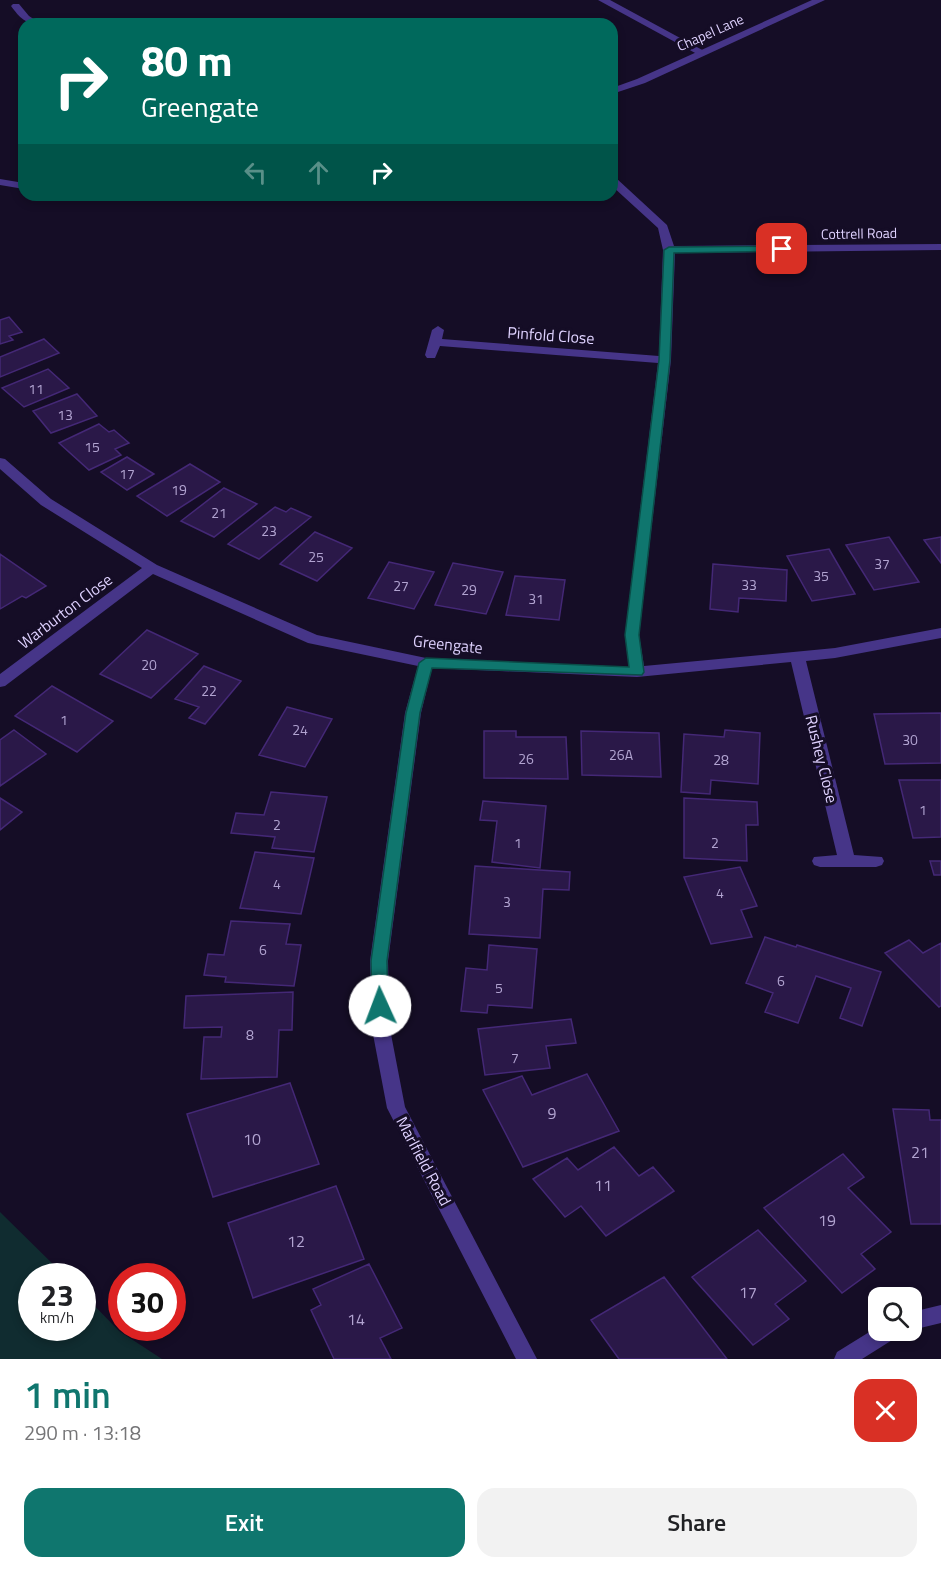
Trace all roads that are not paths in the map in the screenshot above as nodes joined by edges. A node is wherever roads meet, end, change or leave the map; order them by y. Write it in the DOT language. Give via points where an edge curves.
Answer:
graph roads {
  1 [pos="603,0"];
  2 [pos="820,0"];
  3 [pos="16,6"];
  4 [pos="26,18"];
  5 [pos="701,52"];
  6 [pos="618,89"];
  7 [pos="0,182"];
  8 [pos="18,185"];
  9 [pos="618,186"];
  10 [pos="941,247"];
  11 [pos="669,250"];
  12 [pos="434,343"];
  13 [pos="665,360"];
  14 [pos="0,462"];
  15 [pos="152,568"];
  16 [pos="941,633"];
  17 [pos="797,656"];
  18 [pos="426,663"];
  19 [pos="637,672"];
  20 [pos="0,682"];
  21 [pos="820,861"];
  22 [pos="847,861"];
  23 [pos="876,861"];
  24 [pos="941,1314"];
  25 [pos="922,1319"];
  26 [pos="873,1341"];
  27 [pos="527,1359"];
  28 [pos="844,1359"];
  1 -- 5 [label="street"];
  2 -- 5 [label="street, Chapel Lane"];
  3 -- 4 [label="street"];
  5 -- 6 [label="street, Chapel Lane"];
  7 -- 8 [label="street"];
  9 -- 11 [label="street" via="663,227"];
  10 -- 11 [label="street, Cottrell Road"];
  11 -- 13 [label="street"];
  12 -- 13 [label="street, Pinfold Close"];
  13 -- 19 [label="street" via="632,635"];
  14 -- 15 [label="street, Greengate" via="46,502"];
  15 -- 18 [label="street, Greengate" via="313,639"];
  15 -- 20 [label="street, Warburton Close"];
  16 -- 17 [label="street, Greengate" via="835,653"];
  17 -- 19 [label="street, Greengate"];
  17 -- 22 [label="street, Rushey Close"];
  18 -- 19 [label="street, Greengate"];
  18 -- 27 [label="street, Marlfield Road" via="413,713 379,961 381,1029 396,1108"];
  21 -- 22 [label="street"];
  22 -- 23 [label="street"];
  24 -- 25 [label="street"];
  26 -- 28 [label="street"];
}
